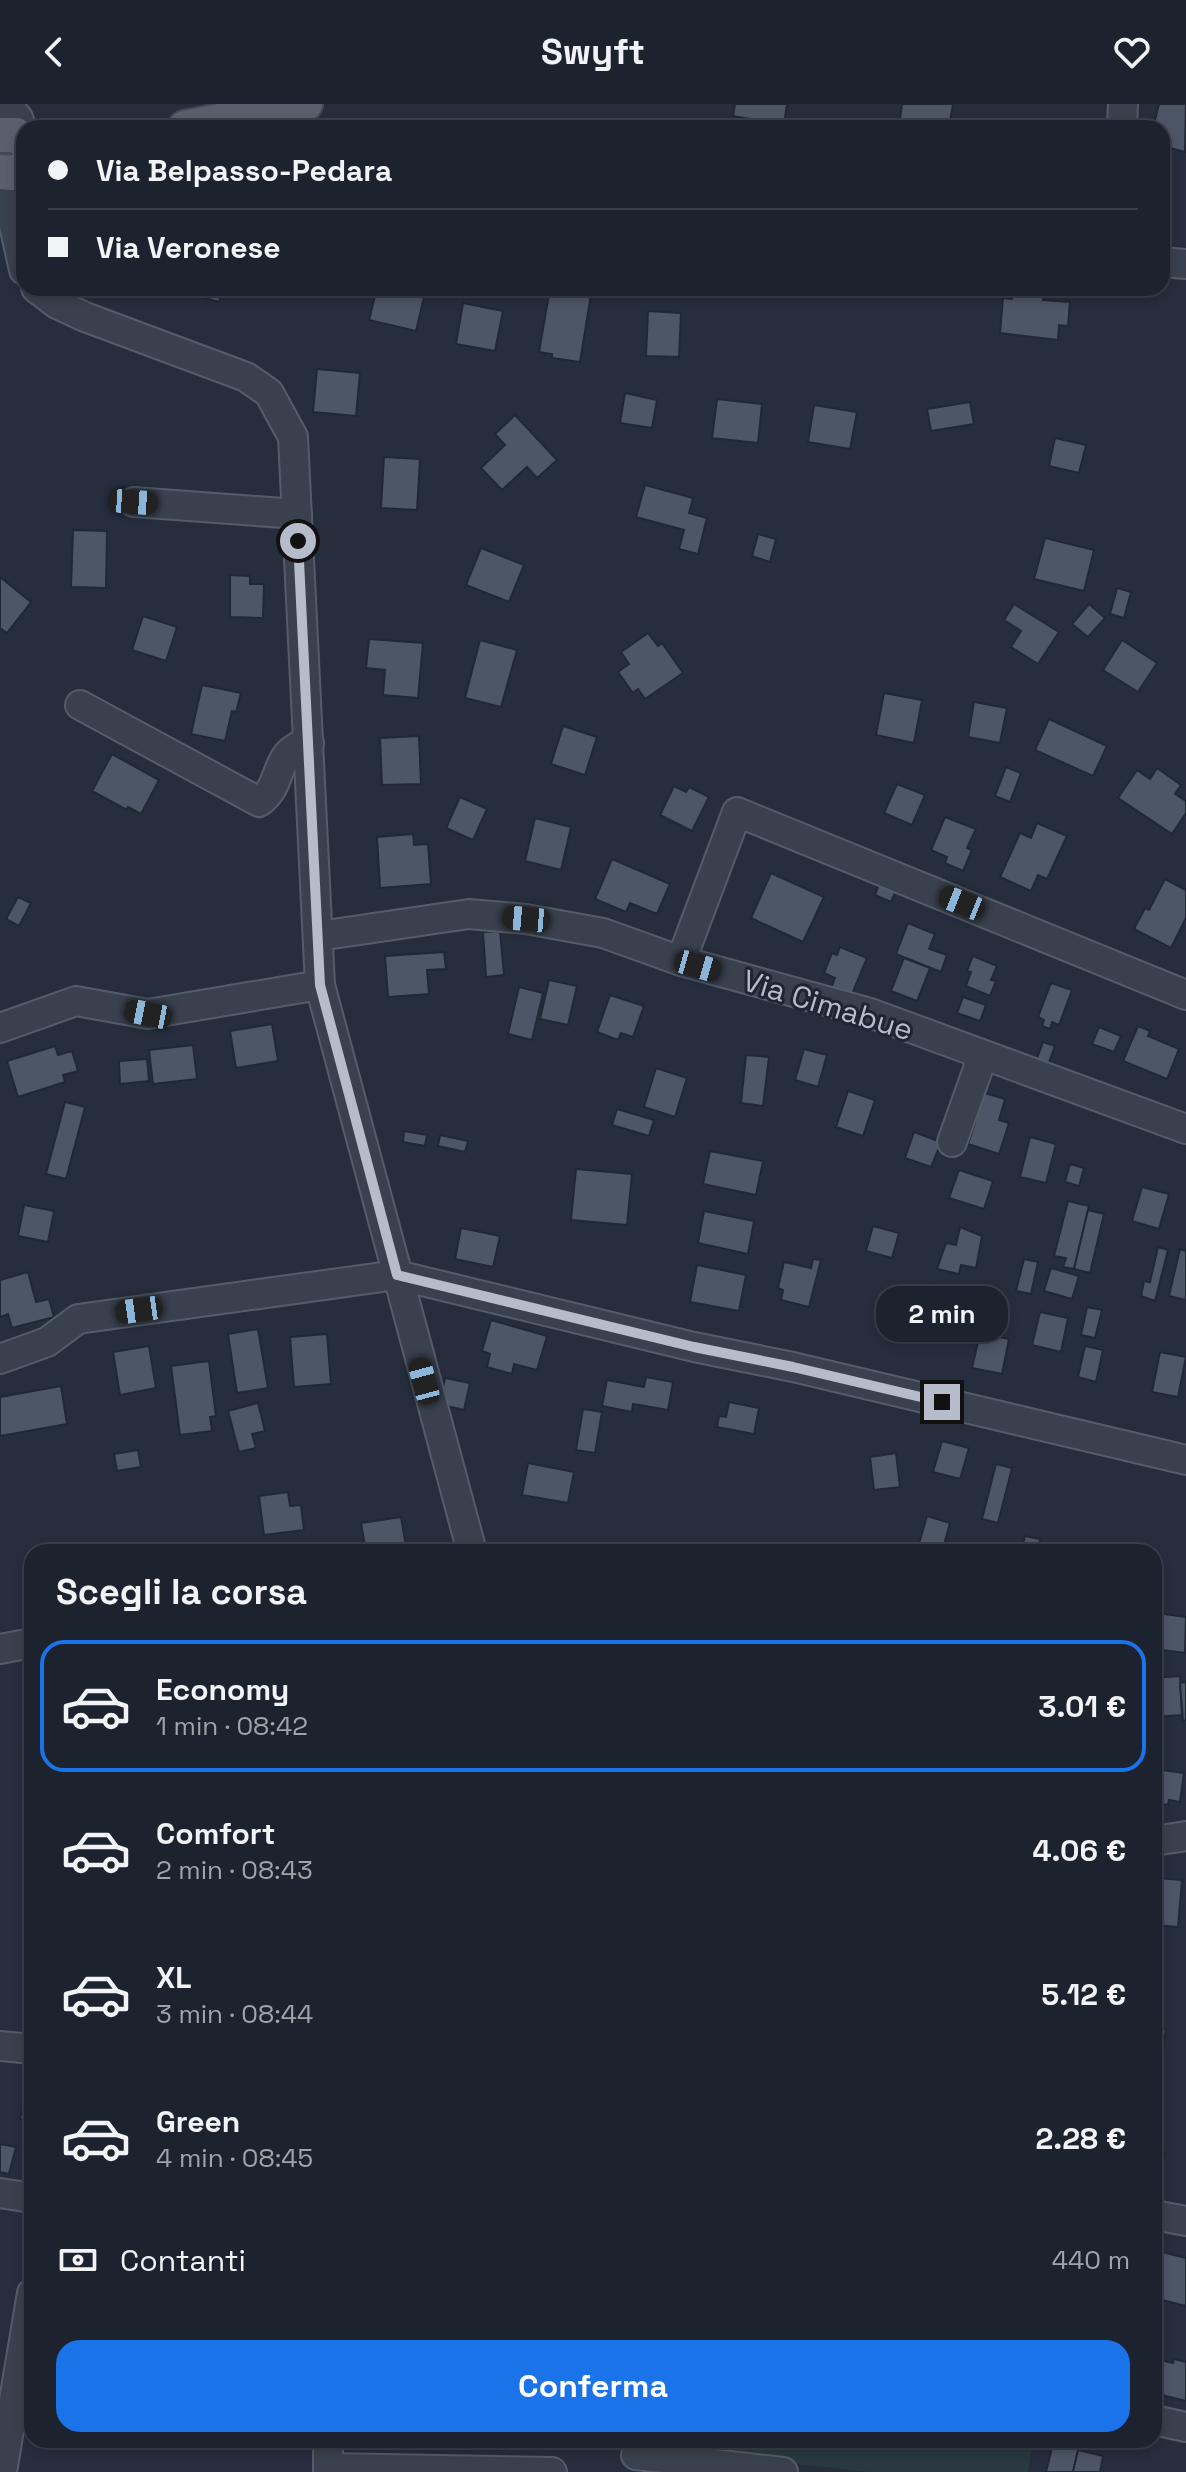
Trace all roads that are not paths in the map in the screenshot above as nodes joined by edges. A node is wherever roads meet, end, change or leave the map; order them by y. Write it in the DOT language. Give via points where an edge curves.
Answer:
graph roads {
  1 [pos="305,104"];
  2 [pos="258,120"];
  3 [pos="15,150"];
  4 [pos="16,242"];
  5 [pos="46,296"];
  6 [pos="134,502"];
  7 [pos="297,514"];
  8 [pos="80,705"];
  9 [pos="309,743"];
  10 [pos="319,936"];
  11 [pos="681,961"];
  12 [pos="320,985"];
  13 [pos="1186,995"];
  14 [pos="0,1028"];
  15 [pos="983,1055"];
  16 [pos="1186,1129"];
  17 [pos="952,1142"];
  18 [pos="397,1275"];
  19 [pos="0,1359"];
  20 [pos="1186,1460"];
  21 [pos="470,1544"];
  22 [pos="24,1644"];
  23 [pos="0,1649"];
  24 [pos="1186,1836"];
  25 [pos="1162,1840"];
  26 [pos="0,2046"];
  27 [pos="24,2048"];
  28 [pos="0,2193"];
  29 [pos="24,2197"];
  30 [pos="1162,2216"];
  31 [pos="1186,2221"];
  32 [pos="24,2341"];
  33 [pos="1162,2422"];
  34 [pos="1186,2427"];
  35 [pos="635,2456"];
  36 [pos="328,2460"];
  37 [pos="2,2472"];
  38 [pos="552,2472"];
  39 [pos="783,2472"];
  1 -- 2 [label="main road"];
  3 -- 4 [label="street" via="8,198"];
  5 -- 7 [label="street" via="85,317 246,377 269,393 293,437"];
  6 -- 7 [label="street"];
  7 -- 9 [label="street"];
  8 -- 9 [label="street" via="259,802 273,787 291,748"];
  9 -- 10 [label="street"];
  10 -- 11 [label="street, Via Cimabue" via="469,914 603,933"];
  10 -- 12 [label="street"];
  11 -- 13 [label="street" via="737,812"];
  11 -- 15 [label="street, Via Cimabue" via="870,1013"];
  12 -- 14 [label="street" via="148,1014 76,1001"];
  12 -- 18 [label="street"];
  15 -- 16 [label="street, Via Cimabue"];
  15 -- 17 [label="street"];
  18 -- 19 [label="street" via="78,1319 47,1342"];
  18 -- 20 [label="street"];
  18 -- 21 [label="street"];
  22 -- 23 [label="street"];
  24 -- 25 [label="street"];
  26 -- 27 [label="street"];
  28 -- 29 [label="street"];
  30 -- 31 [label="street"];
  32 -- 37 [label="street"];
  33 -- 34 [label="street"];
  35 -- 39 [label="street"];
  36 -- 38 [label="street"];
}
